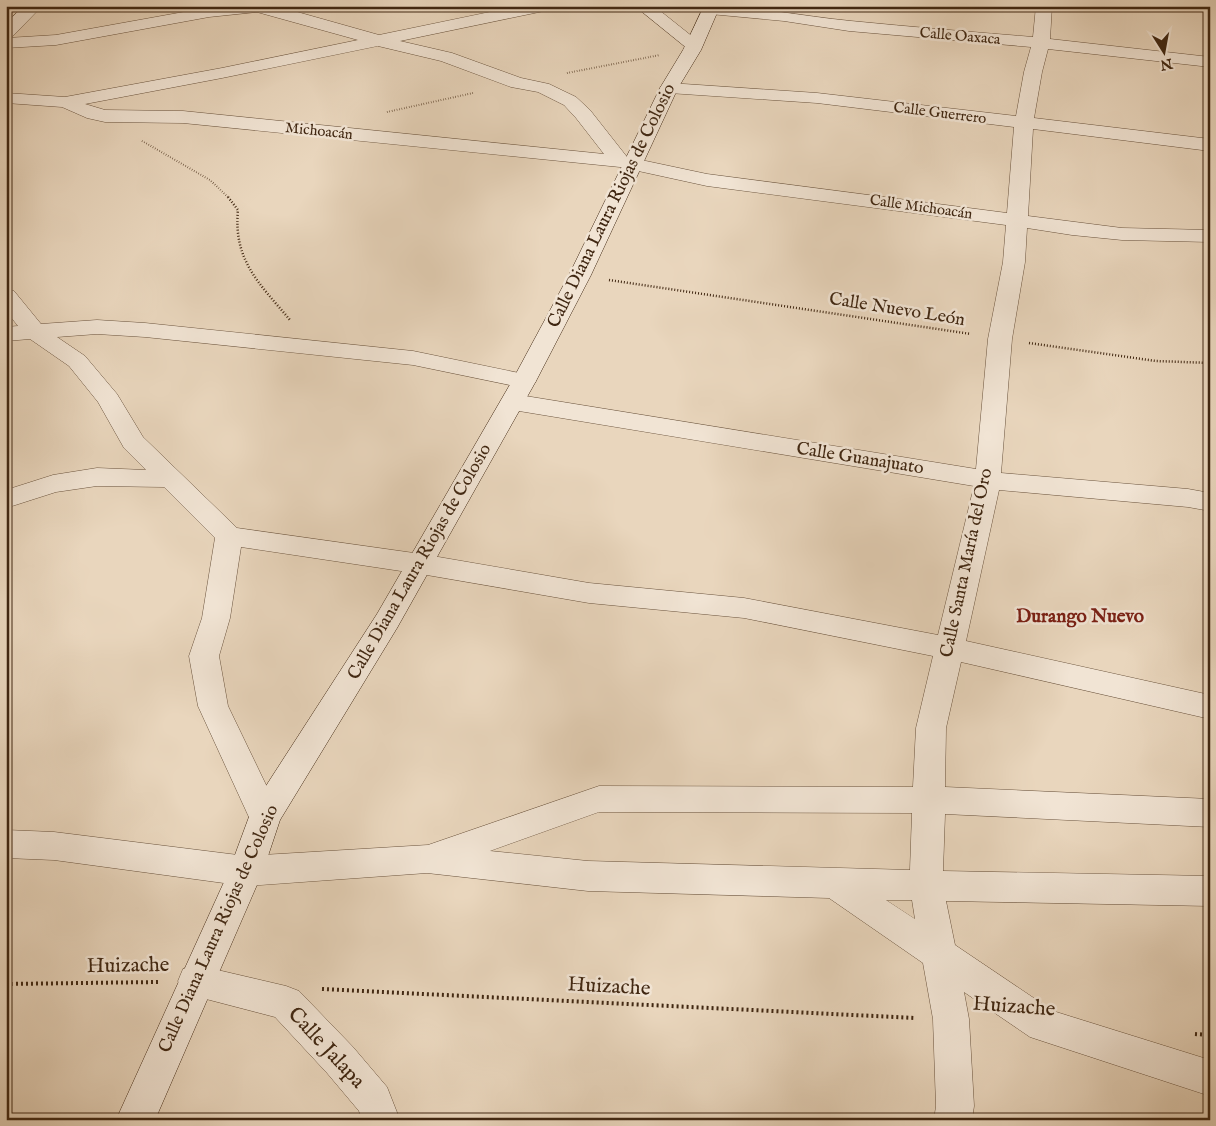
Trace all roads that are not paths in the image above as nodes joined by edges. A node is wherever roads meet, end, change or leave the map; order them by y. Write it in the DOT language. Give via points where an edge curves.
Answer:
graph roads {
  1 [pos="34,6"];
  2 [pos="544,6"];
  3 [pos="643,6"];
  4 [pos="1044,6"];
  5 [pos="260,7"];
  6 [pos="711,8"];
  7 [pos="6,33"];
  8 [pos="379,40"];
  9 [pos="6,43"];
  10 [pos="1040,43"];
  11 [pos="694,45"];
  12 [pos="1210,62"];
  13 [pos="669,88"];
  14 [pos="6,98"];
  15 [pos="65,102"];
  16 [pos="1024,124"];
  17 [pos="1210,145"];
  18 [pos="627,163"];
  19 [pos="1017,220"];
  20 [pos="1210,236"];
  21 [pos="6,296"];
  22 [pos="35,332"];
  23 [pos="6,334"];
  24 [pos="519,392"];
  25 [pos="170,479"];
  26 [pos="988,480"];
  27 [pos="6,499"];
  28 [pos="1210,502"];
  29 [pos="229,536"];
  30 [pos="421,564"];
  31 [pos="949,648"];
  32 [pos="1210,707"];
  33 [pos="929,800"];
  34 [pos="1210,813"];
  35 [pos="265,816"];
  36 [pos="6,844"];
  37 [pos="426,859"];
  38 [pos="246,871"];
  39 [pos="835,884"];
  40 [pos="926,886"];
  41 [pos="1210,891"];
  42 [pos="938,955"];
  43 [pos="196,982"];
  44 [pos="1210,1078"];
  45 [pos="135,1120"];
  46 [pos="381,1120"];
  47 [pos="953,1120"];
  1 -- 7 [label="street"];
  2 -- 8 [label="street"];
  3 -- 11 [label="street"];
  4 -- 10 [label="street, Calle Santa María del Oro"];
  5 -- 8 [label="street"];
  5 -- 9 [label="street" via="209,12 56,40"];
  6 -- 10 [label="street, Calle Oaxaca" via="849,26"];
  6 -- 11 [label="street, Calle Diana Laura Riojas de Colosio"];
  8 -- 15 [label="street"];
  8 -- 18 [label="street" via="446,57 517,83 544,88 570,102"];
  10 -- 12 [label="street, Calle Oaxaca"];
  10 -- 16 [label="street, Calle Santa María del Oro"];
  11 -- 13 [label="street, Calle Diana Laura Riojas de Colosio"];
  13 -- 16 [label="street, Calle Guerrero" via="817,98"];
  13 -- 18 [label="street, Calle Diana Laura Riojas de Colosio"];
  14 -- 15 [label="street, Michoacán"];
  15 -- 18 [label="street, Michoacán" via="105,116 183,117"];
  16 -- 17 [label="street, Calle Guerrero"];
  16 -- 19 [label="street, Calle Santa María del Oro"];
  18 -- 19 [label="street, Calle Michoacán" via="707,180"];
  18 -- 24 [label="street, Calle Diana Laura Riojas de Colosio" via="610,210 580,275"];
  19 -- 20 [label="street, Calle Michoacán" via="1122,234"];
  19 -- 26 [label="street, Calle Santa María del Oro" via="1014,262 1000,339"];
  21 -- 22 [label="street"];
  22 -- 23 [label="street, Calle Guanajuato"];
  22 -- 24 [label="street, Calle Guanajuato" via="96,327 412,358"];
  22 -- 25 [label="street" via="77,361 108,399 133,442"];
  24 -- 26 [label="street, Calle Guanajuato"];
  24 -- 30 [label="street, Calle Diana Laura Riojas de Colosio"];
  25 -- 27 [label="street" via="97,477 53,484"];
  25 -- 29 [label="street"];
  26 -- 28 [label="street, Calle Guanajuato"];
  26 -- 31 [label="street, Calle Santa María del Oro"];
  29 -- 30 [label="street"];
  29 -- 35 [label="street" via="216,618 204,656 213,706"];
  30 -- 31 [label="street" via="589,593 744,608"];
  30 -- 35 [label="street, Calle Diana Laura Riojas de Colosio"];
  31 -- 32 [label="street"];
  31 -- 33 [label="street, Calle Santa María del Oro" via="931,728"];
  33 -- 34 [label="street"];
  33 -- 37 [label="street" via="600,799"];
  33 -- 40 [label="street, Calle Santa María del Oro"];
  35 -- 38 [label="street, Calle Diana Laura Riojas de Colosio"];
  36 -- 38 [label="street" via="54,846"];
  37 -- 38 [label="street"];
  37 -- 39 [label="street" via="588,876"];
  38 -- 43 [label="street, Calle Diana Laura Riojas de Colosio"];
  39 -- 40 [label="street"];
  39 -- 42 [label="street"];
  40 -- 41 [label="street"];
  40 -- 42 [label="street, Calle Santa María del Oro"];
  42 -- 44 [label="street" via="1043,1025"];
  42 -- 47 [label="street, Calle Santa María del Oro" via="951,1019"];
  43 -- 45 [label="street, Calle Diana Laura Riojas de Colosio"];
  43 -- 46 [label="street, Calle Jalapa" via="286,1003 374,1100"];
}
